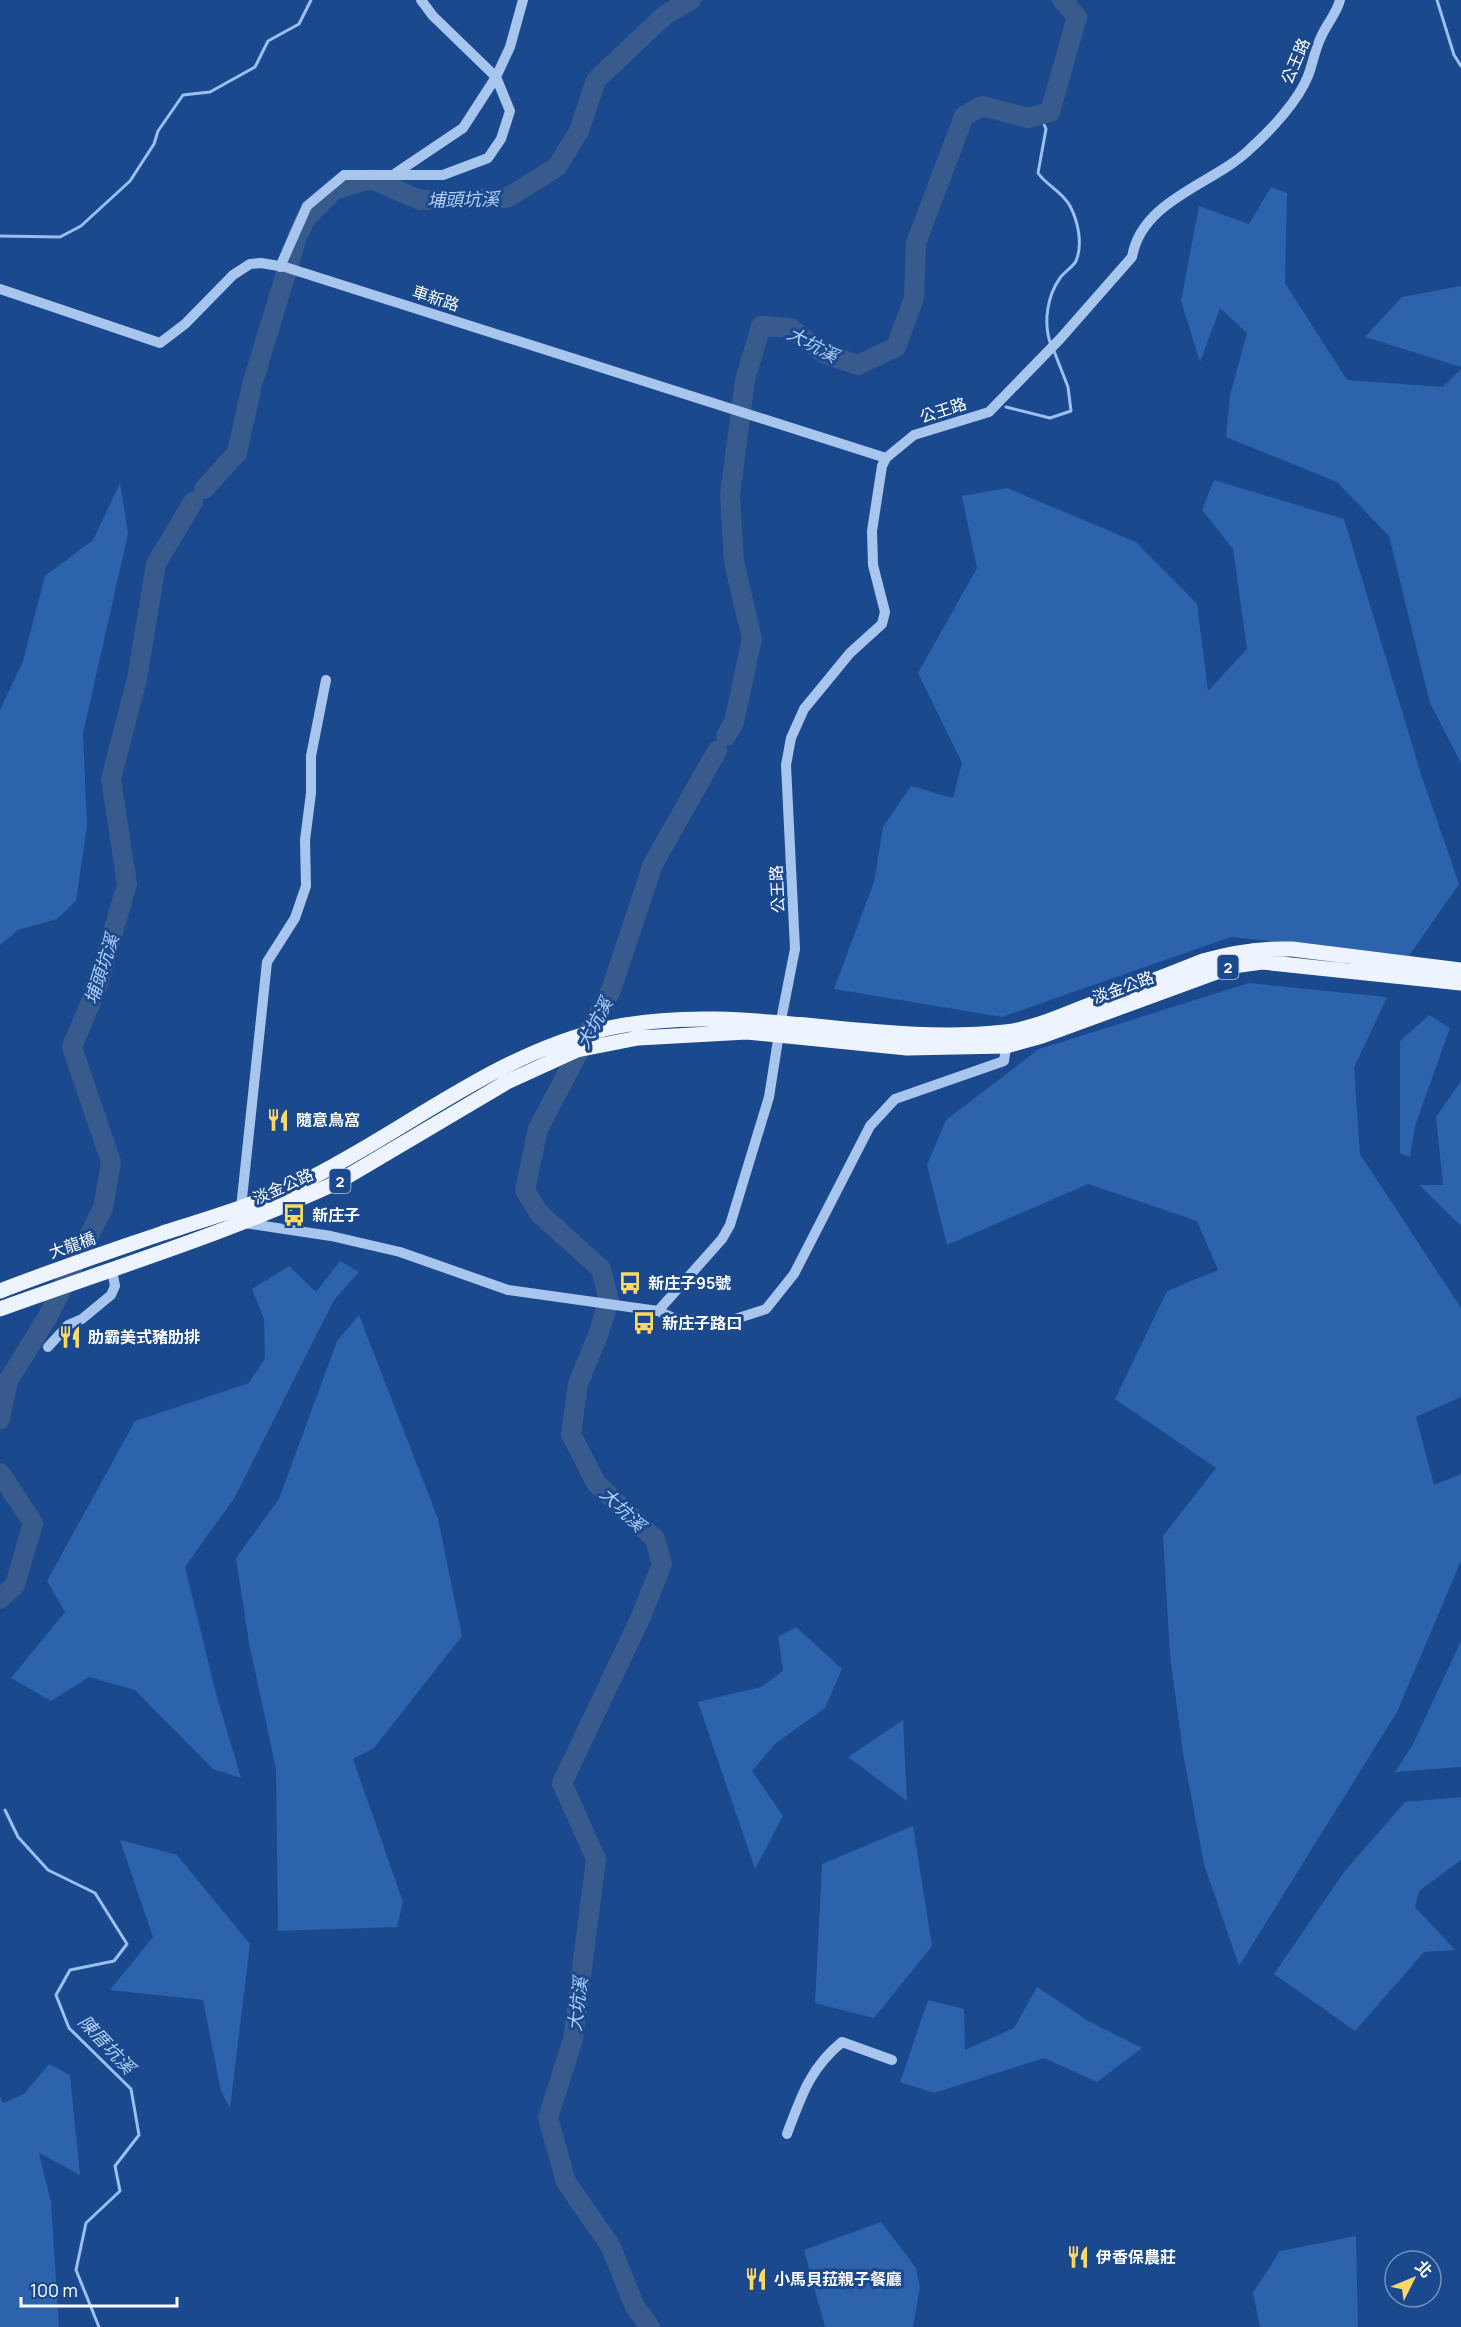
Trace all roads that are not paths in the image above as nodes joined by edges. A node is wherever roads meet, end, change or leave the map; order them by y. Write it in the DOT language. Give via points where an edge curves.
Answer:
graph roads {
  1 [pos="421,0"];
  2 [pos="523,0"];
  3 [pos="1340,0"];
  4 [pos="496,77"];
  5 [pos="396,173"];
  6 [pos="282,267"];
  7 [pos="0,289"];
  8 [pos="886,458"];
  9 [pos="326,680"];
  10 [pos="1461,970"];
  11 [pos="1461,984"];
  12 [pos="782,1015"];
  13 [pos="609,1035"];
  14 [pos="1007,1039"];
  15 [pos="778,1040"];
  16 [pos="243,1215"];
  17 [pos="117,1249"];
  18 [pos="106,1272"];
  19 [pos="0,1291"];
  20 [pos="0,1309"];
  21 [pos="658,1311"];
  22 [pos="48,1347"];
  23 [pos="892,2060"];
  24 [pos="787,2134"];
  1 -- 4 [label="street"];
  2 -- 4 [label="street" via="510,47"];
  3 -- 8 [label="street, 公王路" via="1292,104 1253,147 1229,167 1182,192 1164,208 1144,229 1132,257 989,412 914,435"];
  4 -- 5 [label="street" via="463,128"];
  4 -- 5 [label="street" via="510,111 501,139 488,158 443,175"];
  5 -- 6 [label="street" via="344,175 307,206"];
  6 -- 7 [label="street, 車新路" via="250,264 160,343"];
  6 -- 8 [label="street, 車新路"];
  8 -- 12 [label="street, 公王路" via="872,531 873,565 885,612 882,624 849,653 804,709 791,738 786,765 795,950"];
  9 -- 16 [label="street" via="311,756 306,886 295,918 267,962"];
  10 -- 14 [label="main road, 淡金公路 / 2" via="1292,949 1249,950 1203,961"];
  11 -- 14 [label="main road, 淡金公路 / 2" via="1290,964 1242,964"];
  13 -- 14 [label="main road, 淡金公路 / 2" via="683,1019 797,1030"];
  13 -- 16 [label="main road, 淡金公路 / 2" via="524,1072 338,1182"];
  13 -- 16 [label="main road, 淡金公路 / 2" via="569,1039 495,1071"];
  14 -- 21 [label="street" via="1004,1061 895,1099 870,1126 794,1274 766,1309 732,1320 676,1319"];
  15 -- 21 [label="street" via="769,1097 730,1225"];
  16 -- 17 [label="main road, 淡金公路 / 2"];
  16 -- 18 [label="main road, 淡金公路 / 2"];
  16 -- 21 [label="street" via="400,1252 508,1290"];
  17 -- 19 [label="main road, 大龍橋 / 2"];
  18 -- 20 [label="main road, 2"];
  18 -- 22 [label="street" via="115,1286 111,1295 82,1319 68,1324"];
  23 -- 24 [label="street" via="842,2042 824,2056 805,2086"];
}
